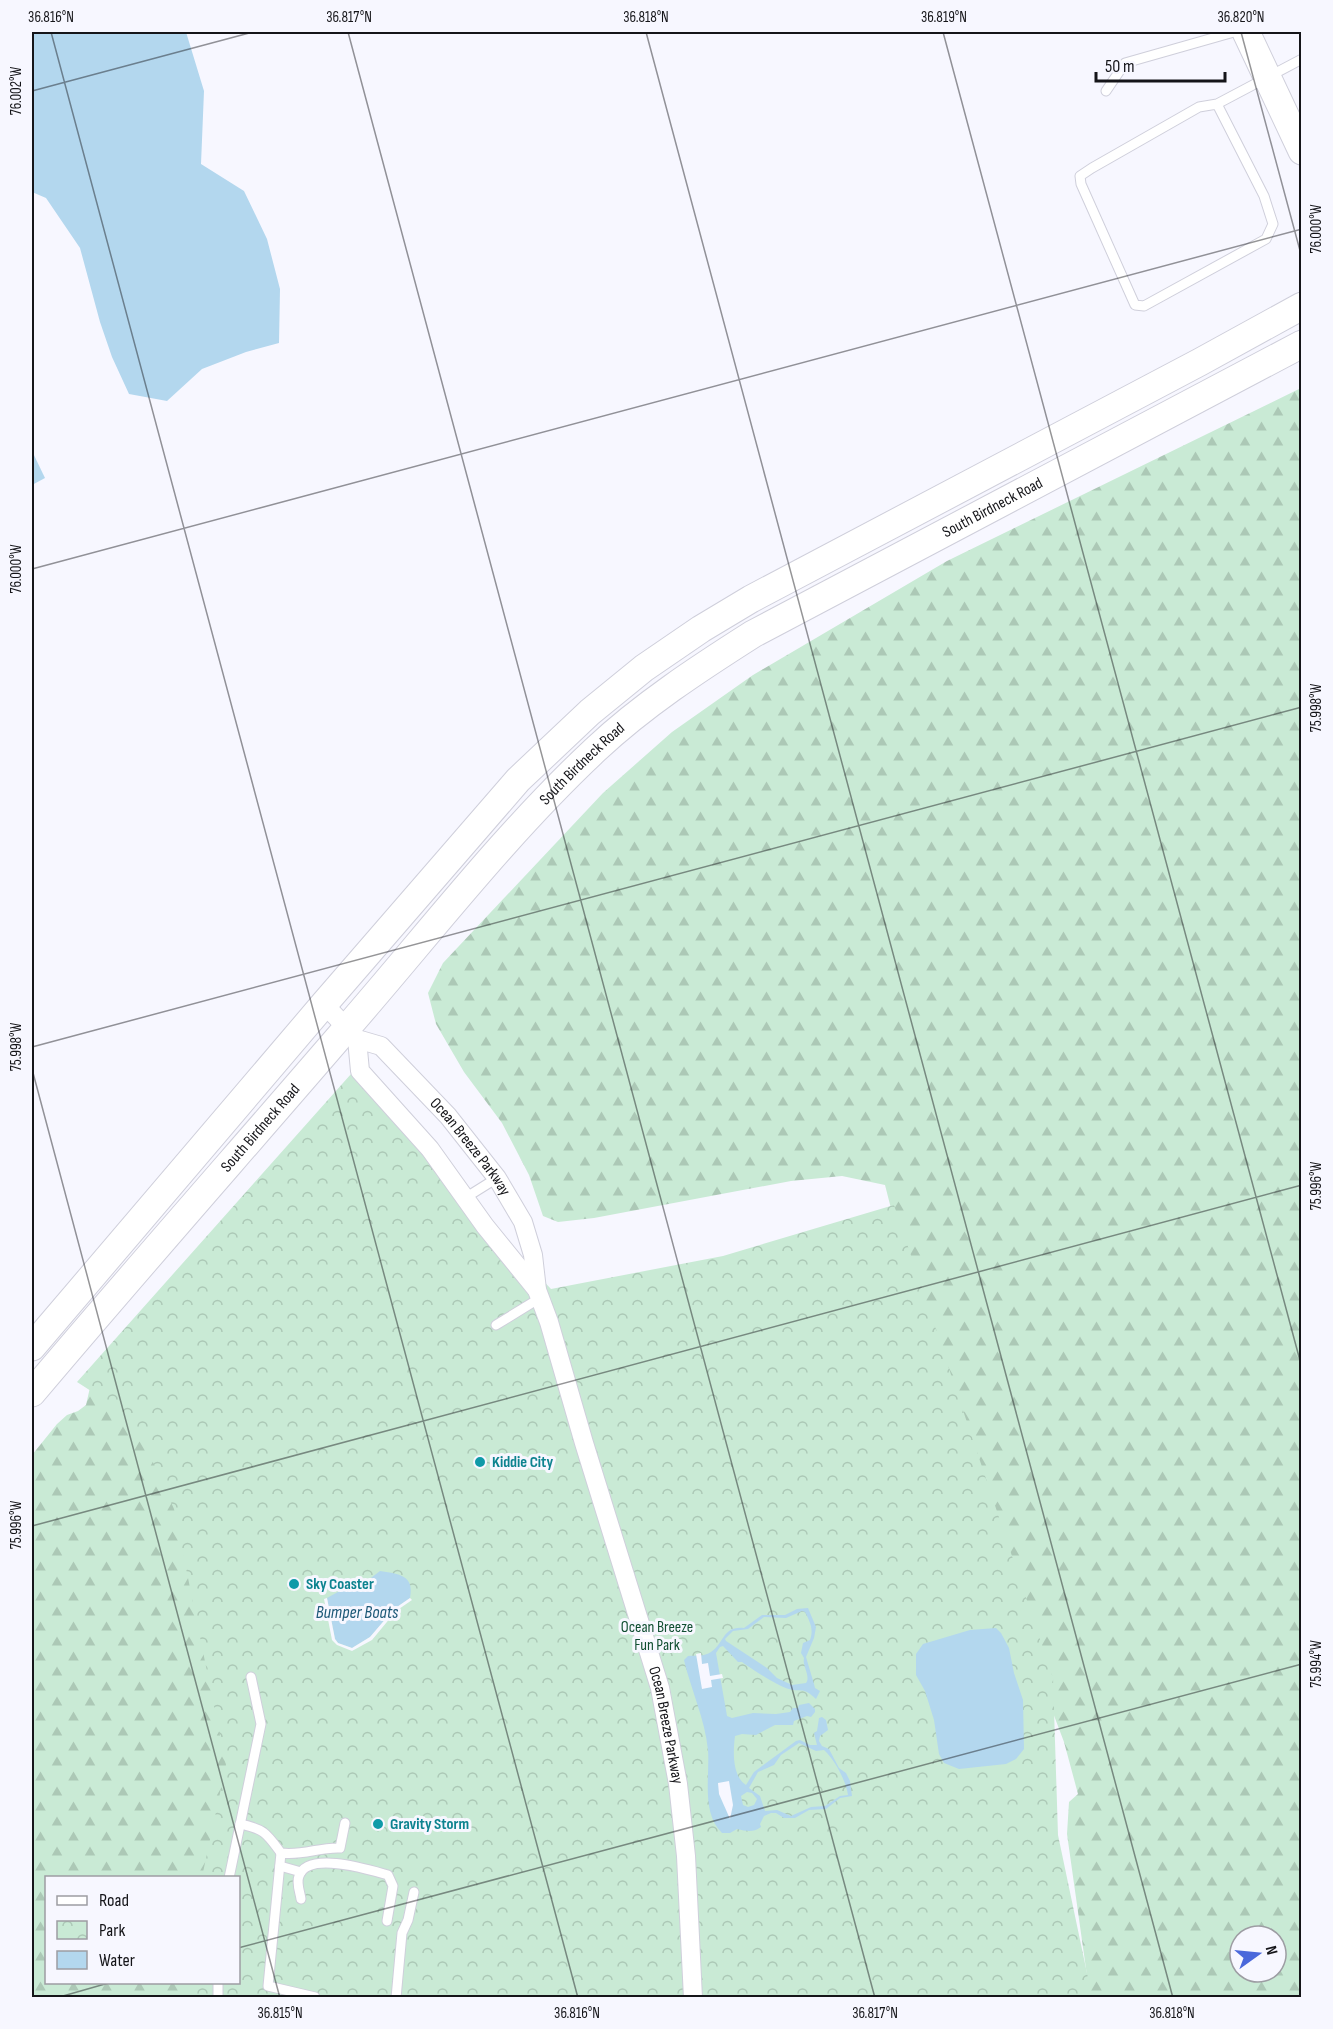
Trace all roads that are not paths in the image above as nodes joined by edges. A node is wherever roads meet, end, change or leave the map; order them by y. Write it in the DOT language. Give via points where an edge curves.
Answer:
graph roads {
  1 [pos="1234,32"];
  2 [pos="1246,32"];
  3 [pos="1302,59"];
  4 [pos="1267,78"];
  5 [pos="1106,90"];
  6 [pos="1217,104"];
  7 [pos="1302,151"];
  8 [pos="1302,306"];
  9 [pos="1302,344"];
  10 [pos="324,1004"];
  11 [pos="352,1033"];
  12 [pos="497,1178"];
  13 [pos="465,1198"];
  14 [pos="538,1294"];
  15 [pos="496,1325"];
  16 [pos="32,1347"];
  17 [pos="32,1393"];
  18 [pos="251,1677"];
  19 [pos="345,1823"];
  20 [pos="240,1824"];
  21 [pos="281,1853"];
  22 [pos="280,1866"];
  23 [pos="301,1872"];
  24 [pos="229,1876"];
  25 [pos="414,1892"];
  26 [pos="301,1899"];
  27 [pos="387,1921"];
  28 [pos="315,1997"];
  29 [pos="396,1998"];
  30 [pos="693,1998"];
  1 -- 5 [label="lane" via="1125,63"];
  2 -- 4 [label="main road"];
  3 -- 4 [label="lane"];
  4 -- 6 [label="lane"];
  4 -- 7 [label="main road"];
  6 -- 6 [label="lane" via="1199,107 1080,176 1135,305 1144,306 1266,239 1271,230 1273,224 1264,196"];
  8 -- 10 [label="main road, South Birdneck Road" via="751,599 644,668 518,780"];
  9 -- 11 [label="main road, South Birdneck Road" via="805,606 698,669 597,748 553,791 504,843"];
  10 -- 11 [label="street, Ocean Breeze Parkway"];
  10 -- 16 [label="main road, South Birdneck Road"];
  11 -- 12 [label="street, Ocean Breeze Parkway" via="381,1046 448,1116"];
  11 -- 13 [label="street, Ocean Breeze Parkway" via="360,1071 430,1149"];
  11 -- 17 [label="main road, South Birdneck Road"];
  12 -- 13 [label="lane"];
  12 -- 14 [label="street, Ocean Breeze Parkway" via="522,1222 533,1255"];
  13 -- 14 [label="street, Ocean Breeze Parkway"];
  14 -- 15 [label="lane"];
  14 -- 30 [label="street, Ocean Breeze Parkway" via="660,1688 678,1784 686,1856"];
  18 -- 20 [label="lane" via="261,1724"];
  19 -- 21 [label="lane" via="340,1848 297,1855"];
  20 -- 21 [label="lane" via="267,1833"];
  20 -- 24 [label="lane"];
  21 -- 22 [label="lane"];
  22 -- 23 [label="lane"];
  22 -- 28 [label="lane" via="268,1986"];
  23 -- 26 [label="lane"];
  23 -- 27 [label="lane" via="311,1865 331,1862 388,1875 393,1886"];
  25 -- 29 [label="lane" via="402,1934"];
}
